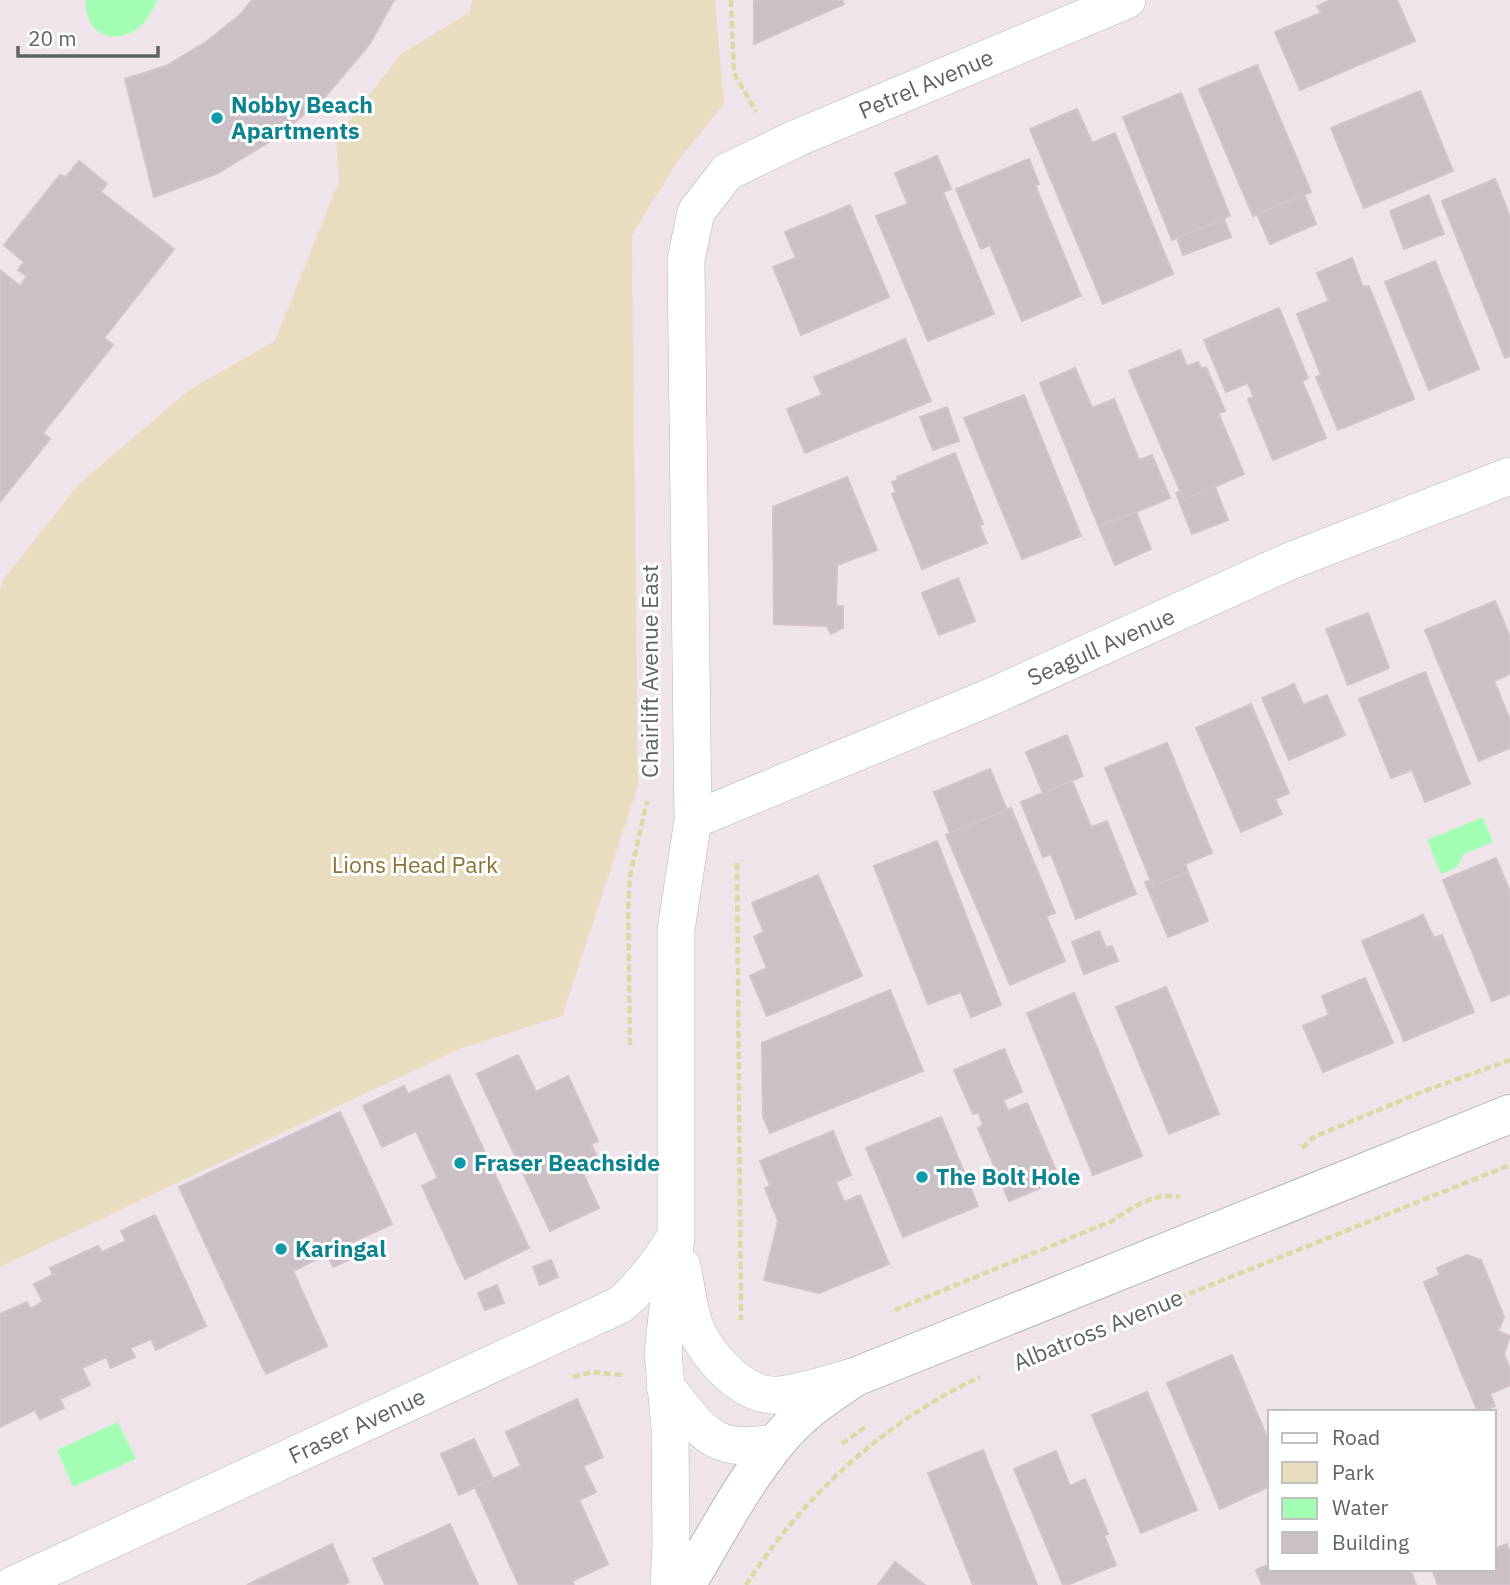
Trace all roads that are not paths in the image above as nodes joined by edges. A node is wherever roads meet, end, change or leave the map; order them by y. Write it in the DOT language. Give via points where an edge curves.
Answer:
graph roads {
  1 [pos="1127,0"];
  2 [pos="727,172"];
  3 [pos="1510,476"];
  4 [pos="693,820"];
  5 [pos="1510,1114"];
  6 [pos="676,1237"];
  7 [pos="855,1377"];
  8 [pos="742,1384"];
  9 [pos="664,1386"];
  10 [pos="765,1452"];
  11 [pos="13,1585"];
  12 [pos="669,1585"];
  13 [pos="686,1585"];
  1 -- 2 [label="street, Petrel Avenue"];
  2 -- 4 [label="street, Chairlift Avenue East" via="696,212 686,260"];
  3 -- 4 [label="street, Seagull Avenue" via="1290,561 993,696"];
  4 -- 6 [label="street, Chairlift Avenue East" via="676,930"];
  5 -- 7 [label="street, Albatross Avenue"];
  6 -- 8 [label="street, Chairlift Avenue East" via="695,1325 708,1350"];
  6 -- 9 [label="street, Chairlift Avenue East" via="663,1352"];
  6 -- 11 [label="street, Fraser Avenue" via="638,1290 620,1305"];
  7 -- 8 [label="street, Chairlift Avenue East" via="778,1396"];
  7 -- 10 [label="street, Albatross Avenue" via="819,1401"];
  8 -- 10 [label="street" via="757,1411"];
  9 -- 10 [label="street" via="718,1442"];
  9 -- 12 [label="street, Chairlift Avenue East" via="670,1429"];
  10 -- 13 [label="street, Albatross Avenue"];
}
